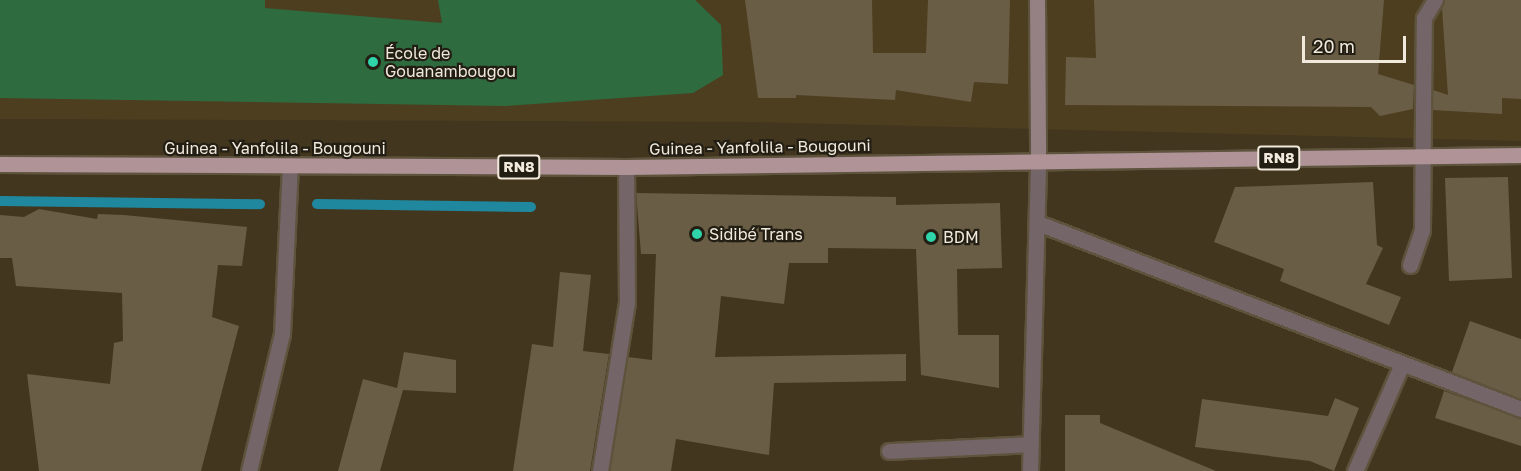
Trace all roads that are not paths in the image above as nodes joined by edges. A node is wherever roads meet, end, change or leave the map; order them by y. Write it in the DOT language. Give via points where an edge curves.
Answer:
graph roads {
  1 [pos="1037,0"];
  2 [pos="1435,0"];
  3 [pos="1521,155"];
  4 [pos="1421,156"];
  5 [pos="1038,161"];
  6 [pos="0,164"];
  7 [pos="290,167"];
  8 [pos="626,167"];
  9 [pos="1038,223"];
  10 [pos="1410,265"];
  11 [pos="1401,366"];
  12 [pos="1521,409"];
  13 [pos="1031,444"];
  14 [pos="888,451"];
  15 [pos="249,471"];
  16 [pos="600,471"];
  17 [pos="1030,471"];
  18 [pos="1354,471"];
  1 -- 5 [label="main road"];
  2 -- 4 [label="street" via="1424,18"];
  3 -- 4 [label="main road, Guinea - Yanfolila - Bougouni / RN8"];
  4 -- 5 [label="main road, Guinea - Yanfolila - Bougouni / RN8"];
  4 -- 10 [label="street" via="1422,230"];
  5 -- 8 [label="main road, Guinea - Yanfolila - Bougouni / RN8"];
  5 -- 9 [label="street"];
  6 -- 7 [label="main road, Guinea - Yanfolila - Bougouni / RN8"];
  7 -- 8 [label="main road, Guinea - Yanfolila - Bougouni / RN8"];
  7 -- 15 [label="street" via="282,334"];
  8 -- 16 [label="street" via="627,303"];
  9 -- 11 [label="street"];
  9 -- 13 [label="street"];
  11 -- 12 [label="street"];
  11 -- 18 [label="street"];
  13 -- 14 [label="street"];
  13 -- 17 [label="street"];
}
